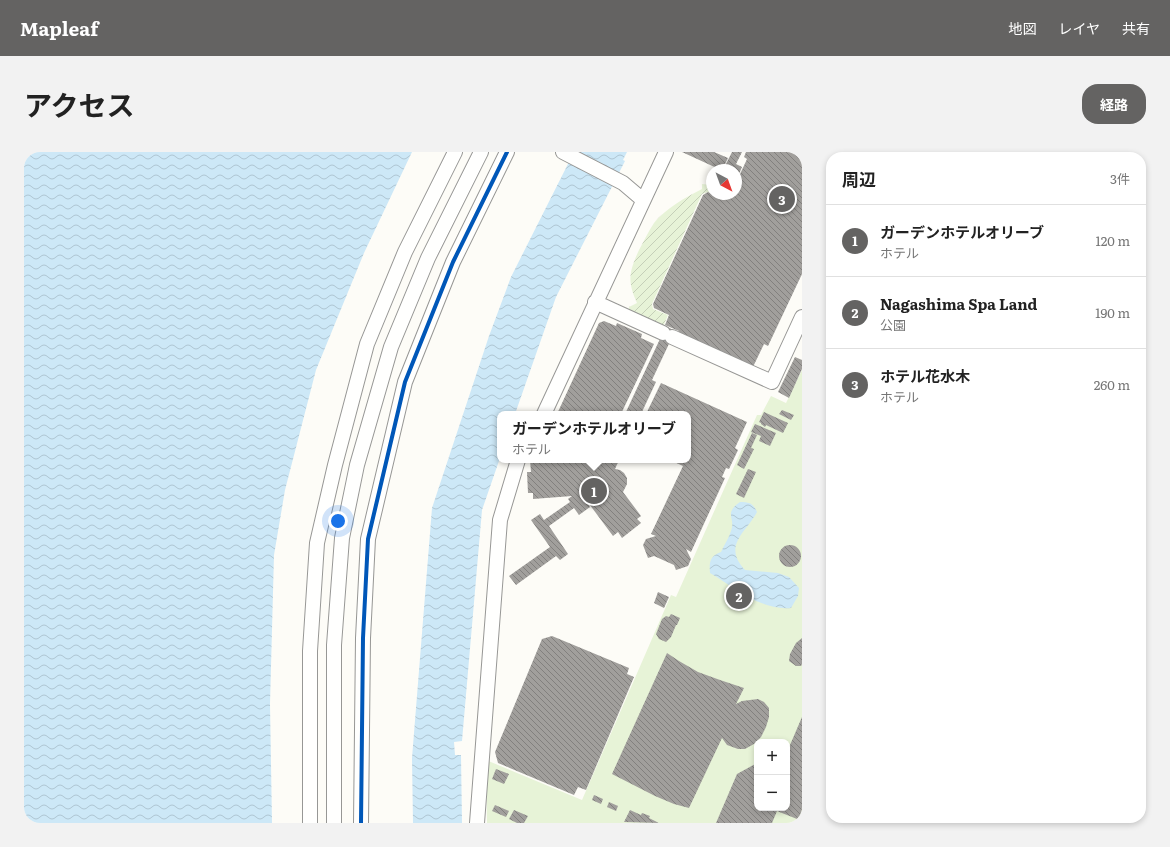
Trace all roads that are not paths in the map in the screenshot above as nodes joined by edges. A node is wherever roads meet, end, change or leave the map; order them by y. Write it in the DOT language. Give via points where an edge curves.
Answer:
graph roads {
  1 [pos="455,152"];
  2 [pos="481,152"];
  3 [pos="507,152"];
  4 [pos="666,152"];
  5 [pos="567,154"];
  6 [pos="643,200"];
  7 [pos="596,302"];
  8 [pos="802,317"];
  9 [pos="545,411"];
  10 [pos="517,463"];
  11 [pos="310,823"];
  12 [pos="334,823"];
  13 [pos="361,823"];
  14 [pos="477,823"];
  1 -- 11 [label="street" via="405,252 367,344 317,543 310,651"];
  2 -- 12 [label="street" via="428,258 391,347 357,465 342,538 334,646"];
  3 -- 13 [label="street" via="453,262 405,382 368,539 363,638"];
  4 -- 6 [label="street"];
  5 -- 6 [label="street" via="622,183"];
  6 -- 7 [label="street"];
  7 -- 8 [label="street" via="772,382"];
  7 -- 9 [label="street"];
  10 -- 14 [label="street" via="500,520"];
}
